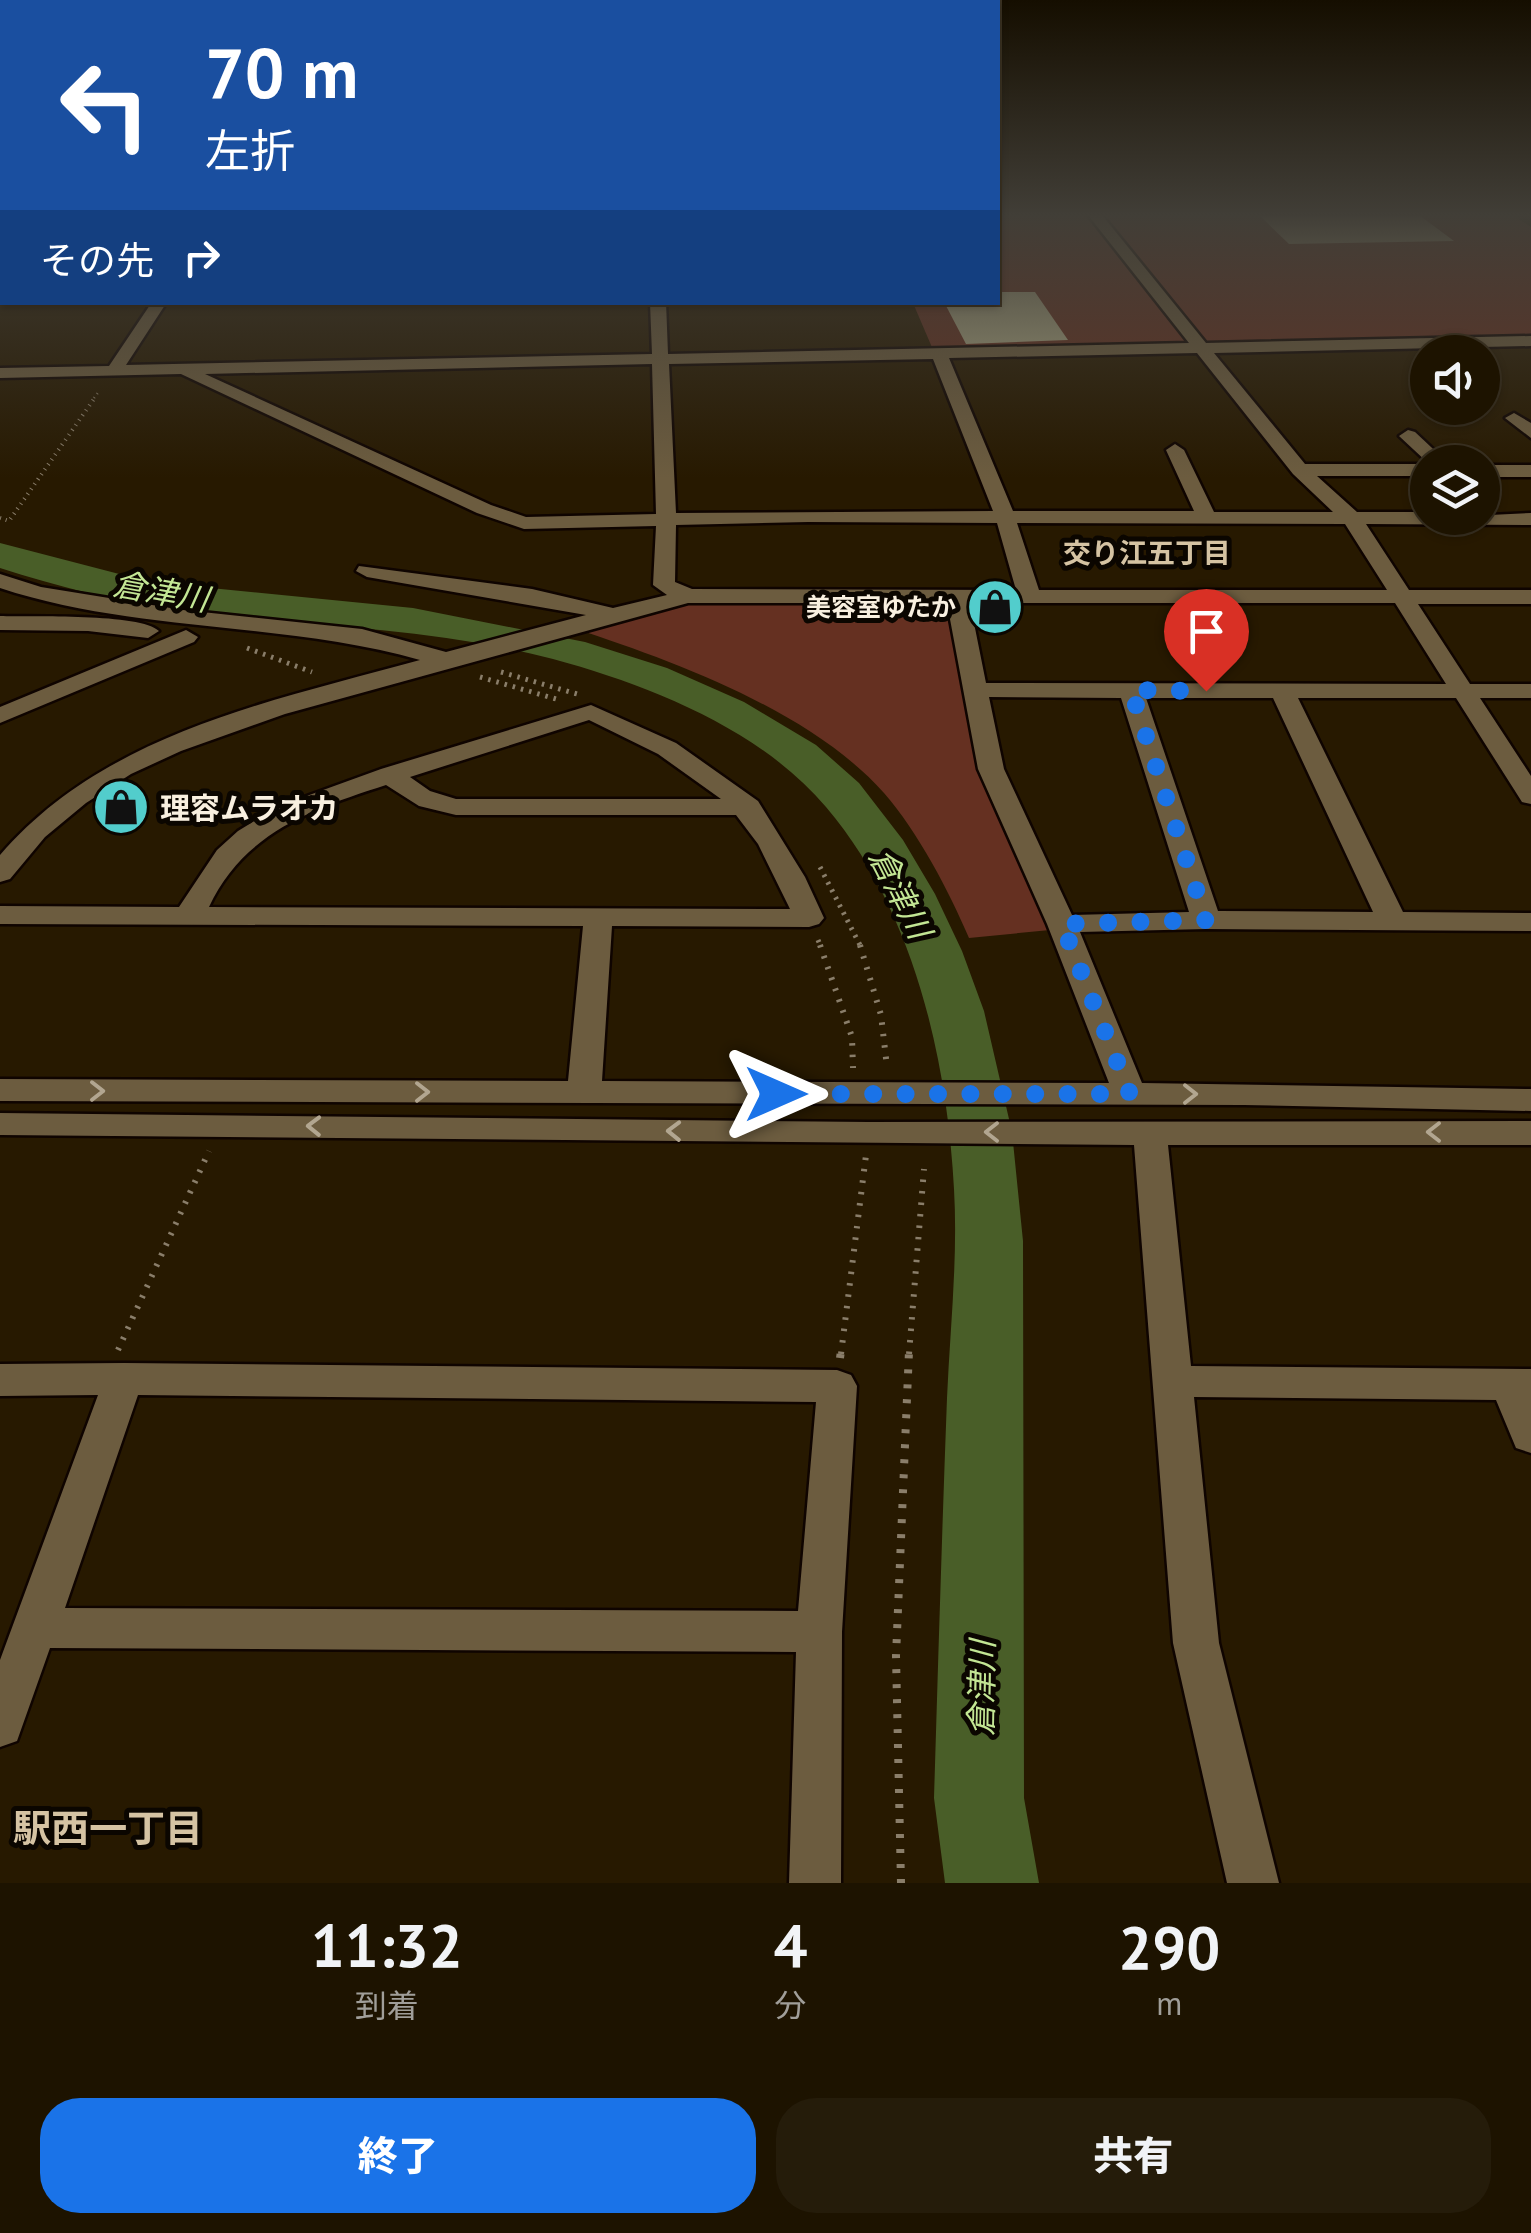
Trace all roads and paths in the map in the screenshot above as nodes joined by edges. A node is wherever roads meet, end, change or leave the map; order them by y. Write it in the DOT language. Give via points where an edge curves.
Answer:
graph roads {
  1 [pos="1165,303"];
  2 [pos="158,305"];
  3 [pos="658,305"];
  4 [pos="1531,342"];
  5 [pos="1201,348"];
  6 [pos="939,354"];
  7 [pos="662,360"];
  8 [pos="182,370"];
  9 [pos="114,371"];
  10 [pos="0,373"];
  11 [pos="1514,418"];
  12 [pos="1531,432"];
  13 [pos="1408,436"];
  14 [pos="1418,445"];
  15 [pos="1175,450"];
  16 [pos="1300,470"];
  17 [pos="1410,470"];
  18 [pos="1500,471"];
  19 [pos="1531,471"];
  20 [pos="1008,517"];
  21 [pos="0,518"];
  22 [pos="1207,518"];
  23 [pos="666,519"];
  24 [pos="1352,519"];
  25 [pos="1531,520"];
  26 [pos="367,572"];
  27 [pos="0,581"];
  28 [pos="1029,594"];
  29 [pos="688,596"];
  30 [pos="957,596"];
  31 [pos="1402,596"];
  32 [pos="1531,596"];
  33 [pos="613,614"];
  34 [pos="0,623"];
  35 [pos="186,637"];
  36 [pos="445,659"];
  37 [pos="344,689"];
  38 [pos="974,690"];
  39 [pos="1131,690"];
  40 [pos="1282,691"];
  41 [pos="1462,691"];
  42 [pos="1531,691"];
  43 [pos="591,712"];
  44 [pos="0,716"];
  45 [pos="390,775"];
  46 [pos="1531,796"];
  47 [pos="748,807"];
  48 [pos="0,828"];
  49 [pos="33,832"];
  50 [pos="0,872"];
  51 [pos="0,916"];
  52 [pos="190,916"];
  53 [pos="598,918"];
  54 [pos="809,918"];
  55 [pos="1206,920"];
  56 [pos="1531,922"];
  57 [pos="1393,923"];
  58 [pos="1062,924"];
  59 [pos="0,1090"];
  60 [pos="584,1093"];
  61 [pos="853,1094"];
  62 [pos="1130,1094"];
  63 [pos="1531,1100"];
  64 [pos="0,1124"];
  65 [pos="220,1125"];
  66 [pos="1150,1132"];
  67 [pos="1531,1132"];
  68 [pos="868,1134"];
  69 [pos="924,1169"];
  70 [pos="114,1379"];
  71 [pos="0,1380"];
  72 [pos="1175,1381"];
  73 [pos="1520,1385"];
  74 [pos="837,1386"];
  75 [pos="1531,1436"];
  76 [pos="35,1628"];
  77 [pos="819,1632"];
  78 [pos="0,1725"];
  79 [pos="815,1883"];
  80 [pos="901,1883"];
  81 [pos="1253,1883"];
  1 -- 5 [label="street"];
  2 -- 9 [label="street"];
  3 -- 7 [label="street"];
  4 -- 5 [label="street"];
  5 -- 6 [label="street"];
  5 -- 16 [label="street"];
  6 -- 7 [label="street"];
  6 -- 20 [label="street"];
  7 -- 8 [label="street"];
  7 -- 23 [label="street"];
  8 -- 9 [label="street"];
  8 -- 23 [label="street" via="524,523"];
  9 -- 10 [label="street"];
  9 -- 21 [label="path" via="9,521"];
  11 -- 12 [label="street"];
  13 -- 14 [label="street"];
  15 -- 22 [label="street"];
  16 -- 17 [label="street"];
  16 -- 24 [label="street"];
  18 -- 19 [label="street"];
  20 -- 22 [label="street"];
  20 -- 23 [label="street"];
  20 -- 28 [label="street"];
  22 -- 24 [label="street"];
  23 -- 29 [label="street" via="664,585"];
  24 -- 25 [label="street"];
  24 -- 31 [label="street"];
  26 -- 33 [label="street"];
  27 -- 36 [label="street" via="182,617 362,636"];
  28 -- 30 [label="street"];
  28 -- 31 [label="street"];
  29 -- 30 [label="street"];
  29 -- 33 [label="street"];
  30 -- 38 [label="street"];
  31 -- 32 [label="street"];
  31 -- 41 [label="street"];
  33 -- 36 [label="street"];
  34 -- 35 [label="street" via="88,624"];
  35 -- 37 [label="path" via="266,652"];
  35 -- 44 [label="street"];
  36 -- 37 [label="street"];
  36 -- 43 [label="path"];
  37 -- 49 [label="street" via="155,754 108,778"];
  38 -- 39 [label="street"];
  38 -- 58 [label="street" via="992,769"];
  39 -- 40 [label="street"];
  39 -- 55 [label="street"];
  40 -- 41 [label="street"];
  40 -- 57 [label="street"];
  41 -- 42 [label="street"];
  41 -- 46 [label="street"];
  43 -- 45 [label="street"];
  43 -- 47 [label="street" via="667,747"];
  45 -- 47 [label="street" via="433,804"];
  45 -- 52 [label="street" via="258,828 218,865"];
  47 -- 54 [label="street" via="794,878"];
  48 -- 49 [label="street"];
  49 -- 50 [label="street"];
  51 -- 52 [label="street"];
  52 -- 53 [label="street"];
  53 -- 54 [label="street"];
  53 -- 60 [label="street"];
  54 -- 61 [label="path" via="852,1038"];
  55 -- 57 [label="street"];
  55 -- 58 [label="street"];
  56 -- 57 [label="street"];
  58 -- 62 [label="street"];
  59 -- 60 [label="street, one-way"];
  60 -- 61 [label="street"];
  61 -- 62 [label="street"];
  62 -- 63 [label="street, one-way"];
  64 -- 65 [label="street"];
  68 -- 65 [label="street, one-way"];
  65 -- 70 [label="path"];
  67 -- 66 [label="street, one-way"];
  66 -- 68 [label="street, one-way"];
  66 -- 72 [label="street"];
  68 -- 74 [label="path"];
  69 -- 80 [label="path" via="905,1397 896,1656"];
  70 -- 71 [label="street"];
  70 -- 74 [label="street"];
  70 -- 76 [label="street"];
  72 -- 73 [label="street"];
  72 -- 81 [label="street" via="1196,1643"];
  73 -- 75 [label="street"];
  74 -- 77 [label="street"];
  76 -- 77 [label="street"];
  76 -- 78 [label="street"];
  77 -- 79 [label="street"];
}
